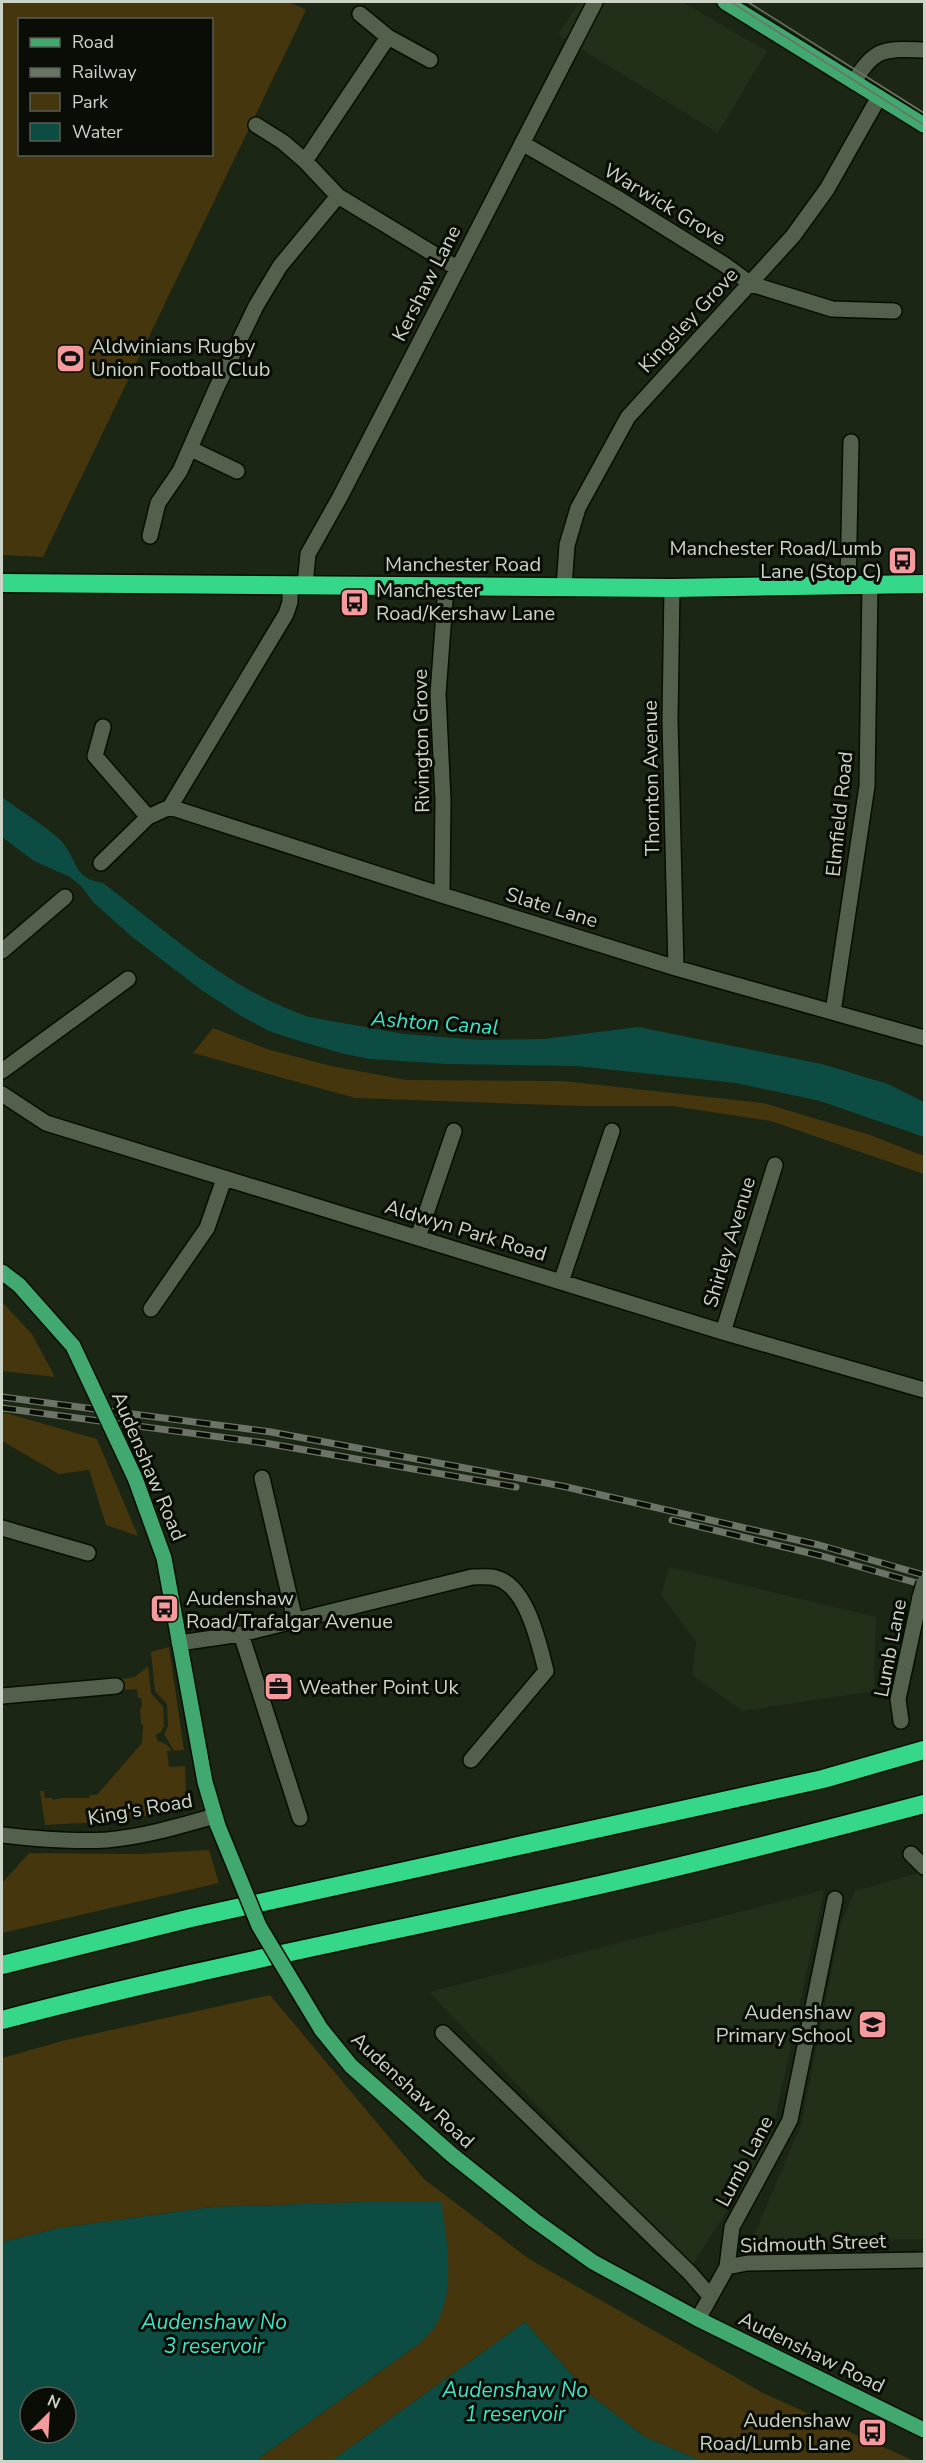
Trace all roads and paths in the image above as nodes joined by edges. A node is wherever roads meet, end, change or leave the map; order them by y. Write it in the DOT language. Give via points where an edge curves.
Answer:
graph roads {
  1 [pos="595,2"];
  2 [pos="724,2"];
  3 [pos="360,14"];
  4 [pos="388,37"];
  5 [pos="924,50"];
  6 [pos="430,60"];
  7 [pos="854,82"];
  8 [pos="879,97"];
  9 [pos="256,125"];
  10 [pos="924,125"];
  11 [pos="522,143"];
  12 [pos="305,161"];
  13 [pos="338,196"];
  14 [pos="457,268"];
  15 [pos="751,284"];
  16 [pos="894,311"];
  17 [pos="851,442"];
  18 [pos="191,449"];
  19 [pos="237,471"];
  20 [pos="150,536"];
  21 [pos="2,583"];
  22 [pos="848,584"];
  23 [pos="870,584"];
  24 [pos="924,584"];
  25 [pos="297,585"];
  26 [pos="446,587"];
  27 [pos="564,587"];
  28 [pos="672,588"];
  29 [pos="103,726"];
  30 [pos="170,807"];
  31 [pos="148,817"];
  32 [pos="101,863"];
  33 [pos="442,895"];
  34 [pos="65,897"];
  35 [pos="2,951"];
  36 [pos="676,968"];
  37 [pos="128,979"];
  38 [pos="833,1012"];
  39 [pos="924,1038"];
  40 [pos="2,1071"];
  41 [pos="2,1094"];
  42 [pos="454,1131"];
  43 [pos="612,1131"];
  44 [pos="775,1165"];
  45 [pos="224,1179"];
  46 [pos="418,1237"];
  47 [pos="2,1272"];
  48 [pos="561,1282"];
  49 [pos="151,1308"];
  50 [pos="723,1332"];
  51 [pos="924,1390"];
  52 [pos="262,1478"];
  53 [pos="2,1528"];
  54 [pos="88,1553"];
  55 [pos="922,1590"];
  56 [pos="295,1620"];
  57 [pos="240,1634"];
  58 [pos="179,1643"];
  59 [pos="116,1686"];
  60 [pos="2,1696"];
  61 [pos="901,1721"];
  62 [pos="924,1750"];
  63 [pos="471,1760"];
  64 [pos="924,1804"];
  65 [pos="300,1818"];
  66 [pos="216,1821"];
  67 [pos="2,1835"];
  68 [pos="911,1854"];
  69 [pos="924,1867"];
  70 [pos="835,1899"];
  71 [pos="2,1965"];
  72 [pos="2,2020"];
  73 [pos="443,2033"];
  74 [pos="924,2260"];
  75 [pos="727,2267"];
  76 [pos="710,2296"];
  77 [pos="698,2319"];
  78 [pos="924,2430"];
  1 -- 11 [label="street, Kershaw Lane"];
  2 -- 7 [label="main road"];
  3 -- 4 [label="street"];
  4 -- 6 [label="street"];
  4 -- 12 [label="street"];
  5 -- 7 [label="street" via="889,50 871,57"];
  7 -- 8 [label="main road"];
  8 -- 10 [label="main road"];
  8 -- 15 [label="street, Kingsley Grove" via="827,189"];
  9 -- 12 [label="street"];
  11 -- 14 [label="street, Kershaw Lane"];
  11 -- 15 [label="street, Warwick Grove" via="619,199"];
  12 -- 13 [label="street"];
  13 -- 14 [label="street"];
  13 -- 18 [label="street" via="280,266 256,306"];
  14 -- 25 [label="street, Kershaw Lane" via="308,554"];
  15 -- 16 [label="street, Warwick Grove" via="832,309"];
  15 -- 27 [label="street, Kingsley Grove" via="628,417 578,508 567,545"];
  17 -- 22 [label="street"];
  18 -- 19 [label="street"];
  18 -- 20 [label="street" via="158,503"];
  21 -- 25 [label="highway, Manchester Road"];
  22 -- 23 [label="highway, Manchester Road"];
  22 -- 28 [label="highway, Manchester Road"];
  23 -- 24 [label="highway, Manchester Road"];
  23 -- 38 [label="street, Elmfield Road" via="867,786"];
  25 -- 26 [label="highway, Manchester Road"];
  25 -- 30 [label="street, Kershaw Lane" via="286,614"];
  26 -- 27 [label="highway, Manchester Road"];
  26 -- 33 [label="street, Rivington Grove" via="438,694"];
  27 -- 28 [label="highway, Manchester Road"];
  28 -- 36 [label="street, Thornton Avenue" via="669,720"];
  29 -- 31 [label="street" via="95,756"];
  30 -- 31 [label="street"];
  30 -- 33 [label="street, Slate Lane"];
  31 -- 32 [label="street"];
  33 -- 36 [label="street, Slate Lane"];
  34 -- 35 [label="street"];
  36 -- 38 [label="street, Slate Lane"];
  37 -- 40 [label="street"];
  38 -- 39 [label="street, Slate Lane"];
  41 -- 45 [label="street, Aldwyn Park Road" via="46,1124"];
  42 -- 46 [label="street"];
  43 -- 48 [label="street"];
  44 -- 50 [label="street, Shirley Avenue"];
  45 -- 46 [label="street, Aldwyn Park Road"];
  45 -- 49 [label="street" via="207,1228"];
  46 -- 48 [label="street, Aldwyn Park Road"];
  47 -- 58 [label="main road, Audenshaw Road, bridge" via="19,1285 73,1346 135,1478 164,1558"];
  48 -- 50 [label="street, Aldwyn Park Road"];
  50 -- 51 [label="street, Aldwyn Park Road"];
  52 -- 56 [label="street"];
  53 -- 54 [label="street"];
  55 -- 61 [label="street, Lumb Lane" via="898,1699"];
  56 -- 57 [label="street"];
  56 -- 63 [label="street" via="472,1577 497,1578 518,1592 546,1671"];
  57 -- 58 [label="street"];
  57 -- 65 [label="street"];
  58 -- 66 [label="main road, Audenshaw Road"];
  59 -- 60 [label="street"];
  62 -- 71 [label="highway" via="823,1779 191,1918"];
  64 -- 72 [label="highway" via="551,1896 218,1967"];
  66 -- 67 [label="street, King's Road" via="108,1840 53,1841"];
  66 -- 77 [label="main road, Audenshaw Road, bridge" via="259,1926 321,2029 351,2066 452,2155 593,2262"];
  68 -- 69 [label="street"];
  70 -- 75 [label="street, Lumb Lane" via="790,2120 732,2227"];
  73 -- 76 [label="street" via="690,2272"];
  74 -- 75 [label="street, Sidmouth Street" via="747,2263"];
  75 -- 76 [label="street, Sidmouth Street"];
  76 -- 77 [label="street, Sidmouth Street"];
  77 -- 78 [label="main road, Audenshaw Road"];
}
